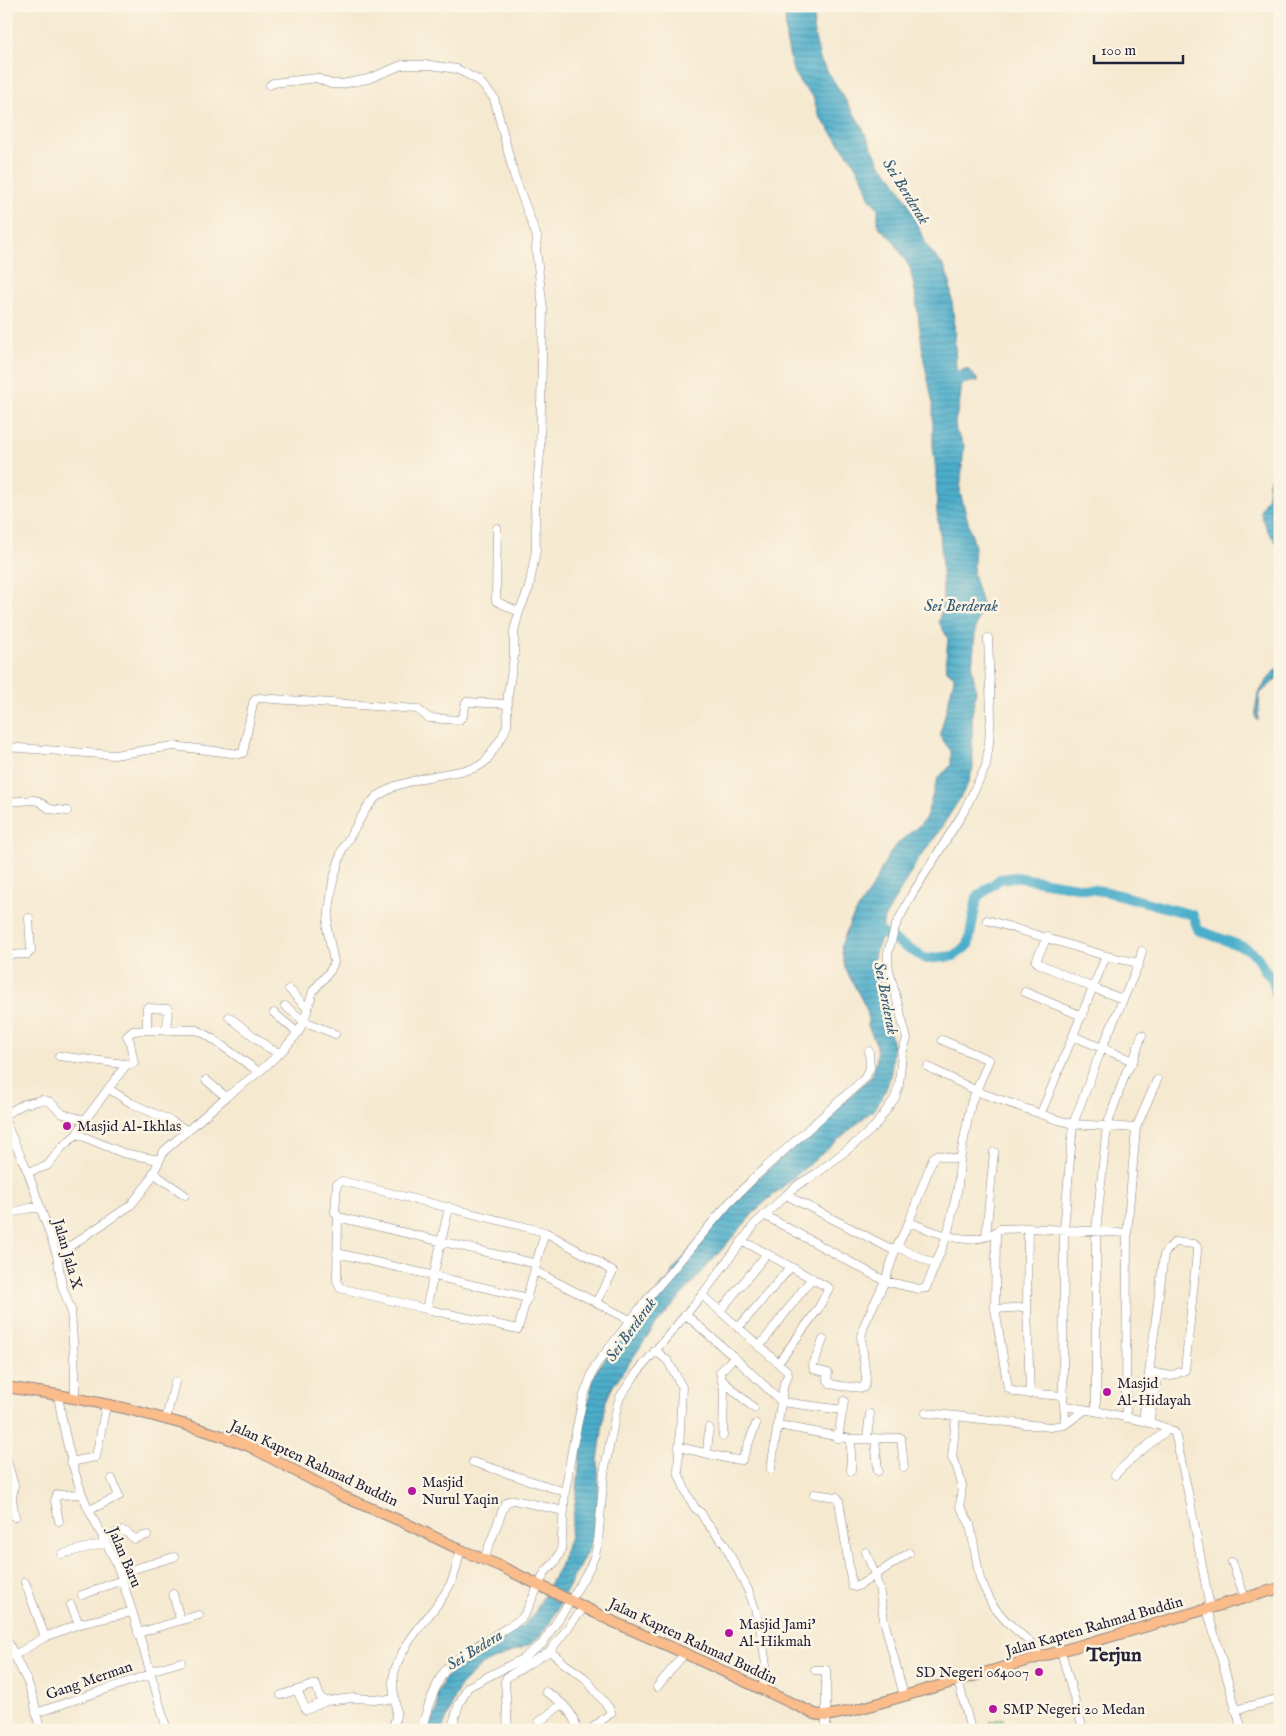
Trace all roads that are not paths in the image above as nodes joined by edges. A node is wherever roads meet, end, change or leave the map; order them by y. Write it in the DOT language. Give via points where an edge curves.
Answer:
graph roads {
  1 [pos="270,85"];
  2 [pos="497,528"];
  3 [pos="519,612"];
  4 [pos="988,638"];
  5 [pos="508,704"];
  6 [pos="6,747"];
  7 [pos="6,802"];
  8 [pos="67,811"];
  9 [pos="29,918"];
  10 [pos="987,920"];
  11 [pos="1047,937"];
  12 [pos="1142,951"];
  13 [pos="6,955"];
  14 [pos="1106,956"];
  15 [pos="1139,963"];
  16 [pos="1093,988"];
  17 [pos="288,989"];
  18 [pos="1025,992"];
  19 [pos="1123,999"];
  20 [pos="285,1006"];
  21 [pos="307,1008"];
  22 [pos="274,1013"];
  23 [pos="1082,1016"];
  24 [pos="229,1017"];
  25 [pos="304,1021"];
  26 [pos="146,1030"];
  27 [pos="167,1031"];
  28 [pos="298,1033"];
  29 [pos="335,1034"];
  30 [pos="1142,1035"];
  31 [pos="1073,1036"];
  32 [pos="942,1040"];
  33 [pos="1102,1048"];
  34 [pos="869,1051"];
  35 [pos="279,1053"];
  36 [pos="59,1056"];
  37 [pos="1133,1061"];
  38 [pos="126,1065"];
  39 [pos="928,1067"];
  40 [pos="259,1072"];
  41 [pos="206,1080"];
  42 [pos="1156,1080"];
  43 [pos="109,1089"];
  44 [pos="978,1090"];
  45 [pos="226,1097"];
  46 [pos="1040,1113"];
  47 [pos="6,1114"];
  48 [pos="85,1120"];
  49 [pos="6,1124"];
  50 [pos="1074,1124"];
  51 [pos="1107,1126"];
  52 [pos="1136,1128"];
  53 [pos="188,1131"];
  54 [pos="77,1134"];
  55 [pos="14,1143"];
  56 [pos="6,1146"];
  57 [pos="994,1152"];
  58 [pos="960,1160"];
  59 [pos="158,1161"];
  60 [pos="28,1172"];
  61 [pos="154,1173"];
  62 [pos="185,1195"];
  63 [pos="786,1195"];
  64 [pos="449,1207"];
  65 [pos="40,1208"];
  66 [pos="6,1214"];
  67 [pos="764,1214"];
  68 [pos="338,1217"];
  69 [pos="909,1222"];
  70 [pos="1028,1228"];
  71 [pos="1064,1230"];
  72 [pos="1096,1231"];
  73 [pos="546,1232"];
  74 [pos="996,1233"];
  75 [pos="1127,1233"];
  76 [pos="947,1236"];
  77 [pos="986,1236"];
  78 [pos="441,1241"];
  79 [pos="741,1242"];
  80 [pos="896,1249"];
  81 [pos="337,1253"];
  82 [pos="57,1255"];
  83 [pos="766,1255"];
  84 [pos="935,1264"];
  85 [pos="536,1268"];
  86 [pos="790,1268"];
  87 [pos="432,1276"];
  88 [pos="812,1278"];
  89 [pos="885,1281"];
  90 [pos="702,1295"];
  91 [pos="528,1298"];
  92 [pos="596,1302"];
  93 [pos="1027,1307"];
  94 [pos="426,1309"];
  95 [pos="995,1309"];
  96 [pos="720,1310"];
  97 [pos="685,1314"];
  98 [pos="630,1320"];
  99 [pos="738,1328"];
  100 [pos="823,1340"];
  101 [pos="759,1347"];
  102 [pos="655,1350"];
  103 [pos="734,1357"];
  104 [pos="778,1362"];
  105 [pos="1150,1372"];
  106 [pos="1158,1374"];
  107 [pos="722,1380"];
  108 [pos="175,1382"];
  109 [pos="6,1387"];
  110 [pos="1151,1388"];
  111 [pos="1030,1394"];
  112 [pos="58,1395"];
  113 [pos="1063,1396"];
  114 [pos="74,1398"];
  115 [pos="844,1401"];
  116 [pos="782,1402"];
  117 [pos="106,1405"];
  118 [pos="1066,1406"];
  119 [pos="754,1408"];
  120 [pos="843,1410"];
  121 [pos="1086,1410"];
  122 [pos="1096,1412"];
  123 [pos="926,1413"];
  124 [pos="870,1414"];
  125 [pos="956,1416"];
  126 [pos="1126,1418"];
  127 [pos="166,1419"];
  128 [pos="1146,1422"];
  129 [pos="756,1424"];
  130 [pos="778,1425"];
  131 [pos="1064,1425"];
  132 [pos="709,1428"];
  133 [pos="1169,1429"];
  134 [pos="723,1436"];
  135 [pos="838,1438"];
  136 [pos="871,1438"];
  137 [pos="850,1439"];
  138 [pos="679,1447"];
  139 [pos="707,1453"];
  140 [pos="7,1460"];
  141 [pos="72,1462"];
  142 [pos="473,1462"];
  143 [pos="904,1467"];
  144 [pos="771,1469"];
  145 [pos="851,1471"];
  146 [pos="878,1471"];
  147 [pos="1115,1475"];
  148 [pos="112,1479"];
  149 [pos="565,1492"];
  150 [pos="82,1494"];
  151 [pos="814,1494"];
  152 [pos="10,1496"];
  153 [pos="89,1510"];
  154 [pos="564,1512"];
  155 [pos="15,1517"];
  156 [pos="59,1521"];
  157 [pos="147,1535"];
  158 [pos="104,1541"];
  159 [pos="461,1550"];
  160 [pos="866,1552"];
  161 [pos="909,1553"];
  162 [pos="62,1554"];
  163 [pos="174,1557"];
  164 [pos="484,1559"];
  165 [pos="1232,1562"];
  166 [pos="121,1576"];
  167 [pos="875,1576"];
  168 [pos="25,1582"];
  169 [pos="542,1586"];
  170 [pos="1280,1588"];
  171 [pos="173,1594"];
  172 [pos="82,1596"];
  173 [pos="1245,1598"];
  174 [pos="567,1599"];
  175 [pos="70,1605"];
  176 [pos="584,1607"];
  177 [pos="1208,1609"];
  178 [pos="131,1612"];
  179 [pos="198,1614"];
  180 [pos="180,1619"];
  181 [pos="79,1624"];
  182 [pos="138,1633"];
  183 [pos="45,1637"];
  184 [pos="6,1638"];
  185 [pos="550,1651"];
  186 [pos="1061,1651"];
  187 [pos="685,1653"];
  188 [pos="14,1656"];
  189 [pos="1040,1657"];
  190 [pos="181,1662"];
  191 [pos="815,1670"];
  192 [pos="151,1672"];
  193 [pos="958,1680"];
  194 [pos="656,1687"];
  195 [pos="761,1689"];
  196 [pos="297,1690"];
  197 [pos="546,1692"];
  198 [pos="281,1695"];
  199 [pos="904,1696"];
  200 [pos="1280,1698"];
  201 [pos="394,1700"];
  202 [pos="326,1701"];
  203 [pos="562,1704"];
  204 [pos="1235,1710"];
  205 [pos="36,1712"];
  206 [pos="826,1716"];
  207 [pos="539,1722"];
  208 [pos="395,1725"];
  209 [pos="40,1730"];
  210 [pos="167,1730"];
  211 [pos="384,1730"];
  212 [pos="422,1730"];
  213 [pos="451,1730"];
  214 [pos="508,1730"];
  215 [pos="577,1730"];
  216 [pos="590,1730"];
  217 [pos="713,1730"];
  218 [pos="720,1730"];
  219 [pos="826,1730"];
  220 [pos="971,1730"];
  221 [pos="1083,1730"];
  222 [pos="1242,1730"];
  1 -- 3 [label="street" via="317,78 331,84 342,84 368,80 402,65 426,65 457,70 478,80 494,98 513,170 537,237 543,309 536,550 529,588"];
  2 -- 3 [label="street" via="496,601"];
  3 -- 5 [label="street" via="514,632"];
  4 -- 63 [label="street" via="991,713 986,766 963,813 911,896 895,927 888,953 888,966 907,1039 895,1098 861,1139"];
  5 -- 6 [label="street" via="466,702 459,720 429,718 417,709 259,698 253,703 243,753 240,754 173,746 114,755"];
  5 -- 21 [label="street" via="507,726 486,761 471,769 395,786 376,797 366,809 342,850 333,881 327,928 334,962 313,991"];
  7 -- 8 [label="street" via="33,800 50,809"];
  9 -- 13 [label="street" via="31,951"];
  10 -- 11 [label="street"];
  11 -- 14 [label="street"];
  11 -- 16 [label="street" via="1036,961 1038,964"];
  12 -- 15 [label="street"];
  14 -- 15 [label="street"];
  14 -- 16 [label="street"];
  15 -- 19 [label="street"];
  16 -- 19 [label="street"];
  16 -- 23 [label="street"];
  17 -- 21 [label="street"];
  18 -- 23 [label="street"];
  19 -- 33 [label="street"];
  20 -- 25 [label="street"];
  21 -- 25 [label="street"];
  22 -- 28 [label="street"];
  23 -- 31 [label="street"];
  24 -- 35 [label="street"];
  25 -- 28 [label="street"];
  25 -- 29 [label="street"];
  26 -- 27 [label="street"];
  26 -- 27 [label="street" via="148,1005 168,1009"];
  26 -- 38 [label="street" via="133,1031 127,1036 134,1061"];
  27 -- 40 [label="street" via="201,1032"];
  28 -- 35 [label="street"];
  30 -- 37 [label="street"];
  31 -- 33 [label="street"];
  31 -- 46 [label="street"];
  32 -- 44 [label="street" via="989,1058"];
  33 -- 37 [label="street"];
  33 -- 50 [label="street"];
  34 -- 98 [label="street" via="870,1068 864,1079 728,1204"];
  35 -- 40 [label="street"];
  36 -- 38 [label="street"];
  37 -- 51 [label="street"];
  38 -- 43 [label="street"];
  39 -- 44 [label="street"];
  40 -- 45 [label="street"];
  41 -- 45 [label="street"];
  42 -- 52 [label="street"];
  43 -- 48 [label="street"];
  43 -- 53 [label="street"];
  44 -- 46 [label="street"];
  44 -- 58 [label="street" via="971,1103"];
  45 -- 53 [label="street"];
  46 -- 50 [label="street"];
  47 -- 48 [label="street" via="24,1104 42,1100 50,1102 63,1114"];
  48 -- 54 [label="street"];
  49 -- 55 [label="street, Jalan Jala X"];
  50 -- 51 [label="street"];
  50 -- 71 [label="street"];
  51 -- 52 [label="street"];
  51 -- 72 [label="street"];
  52 -- 75 [label="street"];
  53 -- 59 [label="street" via="164,1151"];
  54 -- 59 [label="street" via="123,1153"];
  54 -- 60 [label="street" via="47,1166"];
  55 -- 56 [label="street"];
  55 -- 60 [label="street, Jalan Jala X"];
  57 -- 77 [label="street"];
  58 -- 69 [label="street" via="934,1156"];
  58 -- 76 [label="street"];
  59 -- 61 [label="street"];
  60 -- 65 [label="street, Jalan Jala X"];
  61 -- 62 [label="street"];
  61 -- 82 [label="street" via="131,1205"];
  63 -- 67 [label="street"];
  63 -- 80 [label="street"];
  64 -- 68 [label="street" via="342,1182 337,1184 335,1212"];
  64 -- 73 [label="street"];
  64 -- 78 [label="street"];
  65 -- 66 [label="street"];
  65 -- 82 [label="street, Jalan Jala X"];
  67 -- 79 [label="street"];
  67 -- 89 [label="street"];
  68 -- 78 [label="street"];
  68 -- 81 [label="street"];
  69 -- 76 [label="street"];
  69 -- 80 [label="street"];
  70 -- 71 [label="street"];
  70 -- 74 [label="street" via="1000,1229"];
  70 -- 93 [label="street"];
  71 -- 72 [label="street"];
  71 -- 113 [label="street"];
  72 -- 75 [label="street"];
  72 -- 122 [label="street"];
  73 -- 85 [label="street"];
  73 -- 92 [label="street" via="613,1272"];
  74 -- 77 [label="street"];
  74 -- 95 [label="street"];
  75 -- 126 [label="street"];
  76 -- 77 [label="street" via="978,1239"];
  76 -- 84 [label="street"];
  78 -- 85 [label="street"];
  78 -- 87 [label="street"];
  79 -- 83 [label="street"];
  79 -- 90 [label="street"];
  80 -- 84 [label="street"];
  80 -- 89 [label="street"];
  81 -- 87 [label="street"];
  81 -- 94 [label="street" via="340,1288"];
  82 -- 114 [label="street, Jalan Jala X" via="62,1286 71,1310"];
  83 -- 86 [label="street"];
  83 -- 96 [label="street"];
  84 -- 89 [label="street" via="925,1289"];
  85 -- 91 [label="street"];
  85 -- 92 [label="street"];
  86 -- 88 [label="street"];
  86 -- 99 [label="street"];
  87 -- 91 [label="street"];
  87 -- 94 [label="street"];
  88 -- 101 [label="street"];
  88 -- 104 [label="street" via="829,1290"];
  89 -- 100 [label="street" via="861,1336 866,1378 862,1388 831,1384 827,1380 828,1373 813,1368"];
  90 -- 96 [label="street"];
  90 -- 97 [label="street"];
  91 -- 94 [label="street" via="517,1330"];
  92 -- 98 [label="street"];
  93 -- 95 [label="street"];
  93 -- 111 [label="street"];
  95 -- 111 [label="street" via="1008,1388"];
  96 -- 99 [label="street"];
  97 -- 102 [label="street"];
  97 -- 103 [label="street"];
  98 -- 149 [label="street" via="595,1366 587,1387"];
  99 -- 101 [label="street"];
  101 -- 104 [label="street"];
  102 -- 138 [label="street" via="668,1361 682,1386"];
  102 -- 174 [label="street" via="620,1397 604,1473 595,1555"];
  103 -- 107 [label="street" via="720,1372"];
  103 -- 116 [label="street"];
  104 -- 116 [label="street" via="788,1375"];
  105 -- 106 [label="street"];
  105 -- 106 [label="street" via="1164,1256 1175,1242 1194,1244 1197,1252 1185,1370 1171,1376"];
  105 -- 110 [label="street"];
  106 -- 110 [label="street"];
  107 -- 119 [label="street"];
  107 -- 134 [label="street"];
  108 -- 127 [label="street"];
  109 -- 112 [label="main road, Jalan Kapten Rahmad Buddin"];
  110 -- 128 [label="street"];
  111 -- 113 [label="street"];
  112 -- 114 [label="main road, Jalan Kapten Rahmad Buddin"];
  112 -- 141 [label="street, Jalan Baru"];
  113 -- 118 [label="street"];
  114 -- 117 [label="main road, Jalan Kapten Rahmad Buddin"];
  115 -- 120 [label="street"];
  116 -- 120 [label="street"];
  116 -- 130 [label="street"];
  117 -- 127 [label="main road, Jalan Kapten Rahmad Buddin"];
  117 -- 141 [label="street" via="96,1457"];
  118 -- 121 [label="street"];
  118 -- 131 [label="street"];
  120 -- 135 [label="street"];
  121 -- 122 [label="street"];
  121 -- 131 [label="street"];
  122 -- 126 [label="street"];
  123 -- 125 [label="street"];
  124 -- 136 [label="street"];
  125 -- 131 [label="street" via="1050,1427"];
  125 -- 189 [label="street" via="952,1458 962,1485 960,1506 970,1524 980,1579 993,1606 1032,1643"];
  126 -- 128 [label="street"];
  127 -- 159 [label="main road, Jalan Kapten Rahmad Buddin" via="222,1436 269,1456 331,1490"];
  128 -- 133 [label="street"];
  129 -- 139 [label="street" via="743,1459"];
  130 -- 135 [label="street"];
  130 -- 144 [label="street"];
  132 -- 139 [label="street"];
  133 -- 147 [label="street"];
  133 -- 177 [label="street" via="1177,1437"];
  135 -- 137 [label="street"];
  136 -- 137 [label="street"];
  136 -- 143 [label="street" via="901,1438"];
  136 -- 146 [label="street"];
  137 -- 145 [label="street"];
  138 -- 139 [label="street"];
  138 -- 195 [label="street" via="678,1472 686,1494 724,1542 755,1609 767,1675"];
  140 -- 152 [label="street" via="14,1485"];
  141 -- 150 [label="street, Jalan Baru"];
  142 -- 149 [label="street"];
  148 -- 153 [label="street" via="119,1496"];
  149 -- 154 [label="street"];
  150 -- 153 [label="street, Jalan Baru"];
  150 -- 156 [label="street" via="57,1495 54,1500"];
  151 -- 167 [label="street" via="834,1495 839,1500 852,1586 855,1588"];
  152 -- 155 [label="street"];
  153 -- 158 [label="street, Jalan Baru"];
  154 -- 164 [label="street" via="509,1501"];
  154 -- 169 [label="street" via="562,1551 545,1572"];
  157 -- 158 [label="street" via="134,1539 122,1531"];
  158 -- 162 [label="street"];
  158 -- 166 [label="street, Jalan Baru"];
  159 -- 164 [label="main road, Jalan Kapten Rahmad Buddin"];
  159 -- 201 [label="street" via="452,1581 402,1651 392,1683"];
  160 -- 167 [label="street"];
  161 -- 167 [label="street"];
  163 -- 166 [label="street"];
  164 -- 169 [label="main road, Jalan Kapten Rahmad Buddin"];
  165 -- 173 [label="street"];
  166 -- 172 [label="street"];
  166 -- 178 [label="street, Jalan Baru"];
  167 -- 199 [label="street"];
  168 -- 183 [label="street"];
  169 -- 174 [label="main road, Jalan Kapten Rahmad Buddin"];
  169 -- 212 [label="street" via="521,1619 446,1669 429,1704"];
  170 -- 173 [label="main road, Jalan Kapten Rahmad Buddin"];
  171 -- 180 [label="street"];
  173 -- 177 [label="main road, Jalan Kapten Rahmad Buddin"];
  174 -- 176 [label="main road, Jalan Kapten Rahmad Buddin"];
  174 -- 213 [label="street" via="542,1644 533,1652 468,1687"];
  175 -- 181 [label="street"];
  176 -- 185 [label="street"];
  176 -- 187 [label="main road, Jalan Kapten Rahmad Buddin"];
  177 -- 186 [label="main road, Jalan Kapten Rahmad Buddin"];
  177 -- 204 [label="street"];
  178 -- 181 [label="street"];
  178 -- 182 [label="street, Jalan Baru"];
  179 -- 180 [label="street"];
  180 -- 182 [label="street"];
  181 -- 183 [label="street"];
  182 -- 192 [label="street, Jalan Baru"];
  183 -- 188 [label="street"];
  184 -- 188 [label="street"];
  185 -- 214 [label="street" via="507,1677"];
  185 -- 216 [label="street" via="585,1678 609,1708 611,1713"];
  186 -- 189 [label="main road, Jalan Kapten Rahmad Buddin"];
  186 -- 221 [label="street"];
  187 -- 194 [label="street"];
  187 -- 195 [label="main road, Jalan Kapten Rahmad Buddin"];
  188 -- 205 [label="street" via="28,1683"];
  189 -- 193 [label="main road, Jalan Kapten Rahmad Buddin"];
  190 -- 192 [label="street, Gang Merman"];
  191 -- 206 [label="street" via="826,1670"];
  192 -- 205 [label="street, Gang Merman"];
  192 -- 210 [label="street, Jalan Baru"];
  193 -- 199 [label="main road, Jalan Kapten Rahmad Buddin"];
  193 -- 220 [label="street"];
  195 -- 206 [label="main road, Jalan Kapten Rahmad Buddin"];
  196 -- 198 [label="street"];
  196 -- 202 [label="street" via="314,1685"];
  196 -- 202 [label="street" via="306,1710"];
  197 -- 203 [label="street"];
  199 -- 206 [label="main road, Jalan Kapten Rahmad Buddin"];
  200 -- 204 [label="street"];
  201 -- 202 [label="street" via="353,1698"];
  201 -- 208 [label="street" via="398,1712"];
  203 -- 207 [label="street"];
  203 -- 215 [label="street" via="576,1723"];
  204 -- 222 [label="street"];
  205 -- 209 [label="street"];
  206 -- 219 [label="street"];
  208 -- 211 [label="street"];
  217 -- 218 [label="street"];
}
